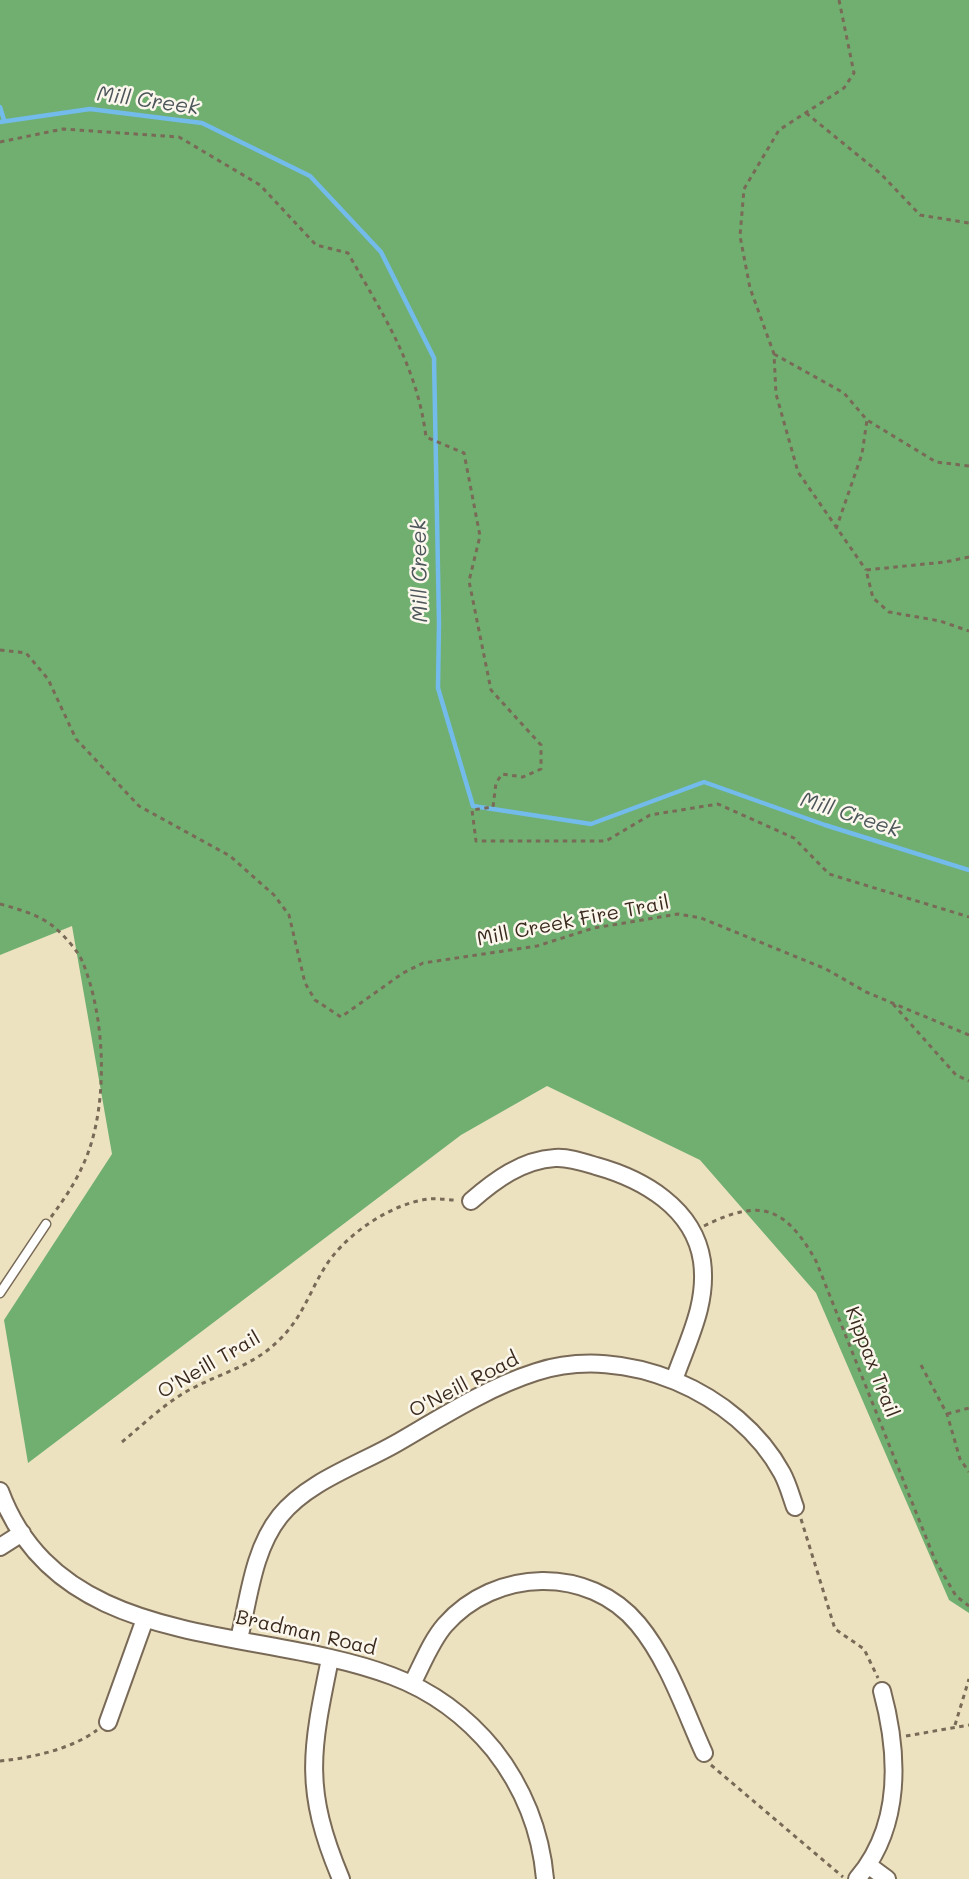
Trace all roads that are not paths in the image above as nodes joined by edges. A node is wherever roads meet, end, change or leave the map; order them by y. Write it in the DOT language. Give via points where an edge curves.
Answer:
graph roads {
  1 [pos="471,1201"];
  2 [pos="46,1224"];
  3 [pos="0,1293"];
  4 [pos="674,1380"];
  5 [pos="0,1491"];
  6 [pos="795,1507"];
  7 [pos="22,1533"];
  8 [pos="0,1547"];
  9 [pos="145,1618"];
  10 [pos="239,1639"];
  11 [pos="330,1659"];
  12 [pos="412,1684"];
  13 [pos="882,1691"];
  14 [pos="108,1722"];
  15 [pos="704,1753"];
  16 [pos="868,1865"];
  17 [pos="341,1879"];
  18 [pos="545,1879"];
  19 [pos="857,1879"];
  20 [pos="887,1879"];
  1 -- 4 [label="street" via="509,1172 530,1162 556,1158 611,1170 639,1182 676,1209 692,1232 701,1259 702,1303"];
  2 -- 3 [label="lane"];
  4 -- 6 [label="street, O'Neill Road" via="718,1404 759,1442 782,1473"];
  4 -- 10 [label="street, O'Neill Road" via="606,1364 538,1371 466,1404 306,1492 267,1534"];
  5 -- 7 [label="street, Bradman Road"];
  7 -- 8 [label="street"];
  7 -- 9 [label="street, Bradman Road" via="46,1564 78,1589 112,1608"];
  9 -- 10 [label="street, Bradman Road"];
  9 -- 14 [label="street"];
  10 -- 11 [label="street, Bradman Road"];
  11 -- 12 [label="street, Bradman Road" via="371,1668"];
  11 -- 17 [label="street" via="316,1732 313,1784 319,1822"];
  12 -- 15 [label="street" via="445,1626 472,1602 512,1584 571,1583 606,1597 638,1623 663,1665"];
  12 -- 18 [label="street, Bradman Road" via="468,1722 501,1760 516,1782 534,1826"];
  13 -- 16 [label="street" via="894,1738 895,1773 882,1838"];
  16 -- 19 [label="street"];
  16 -- 20 [label="street"];
}
